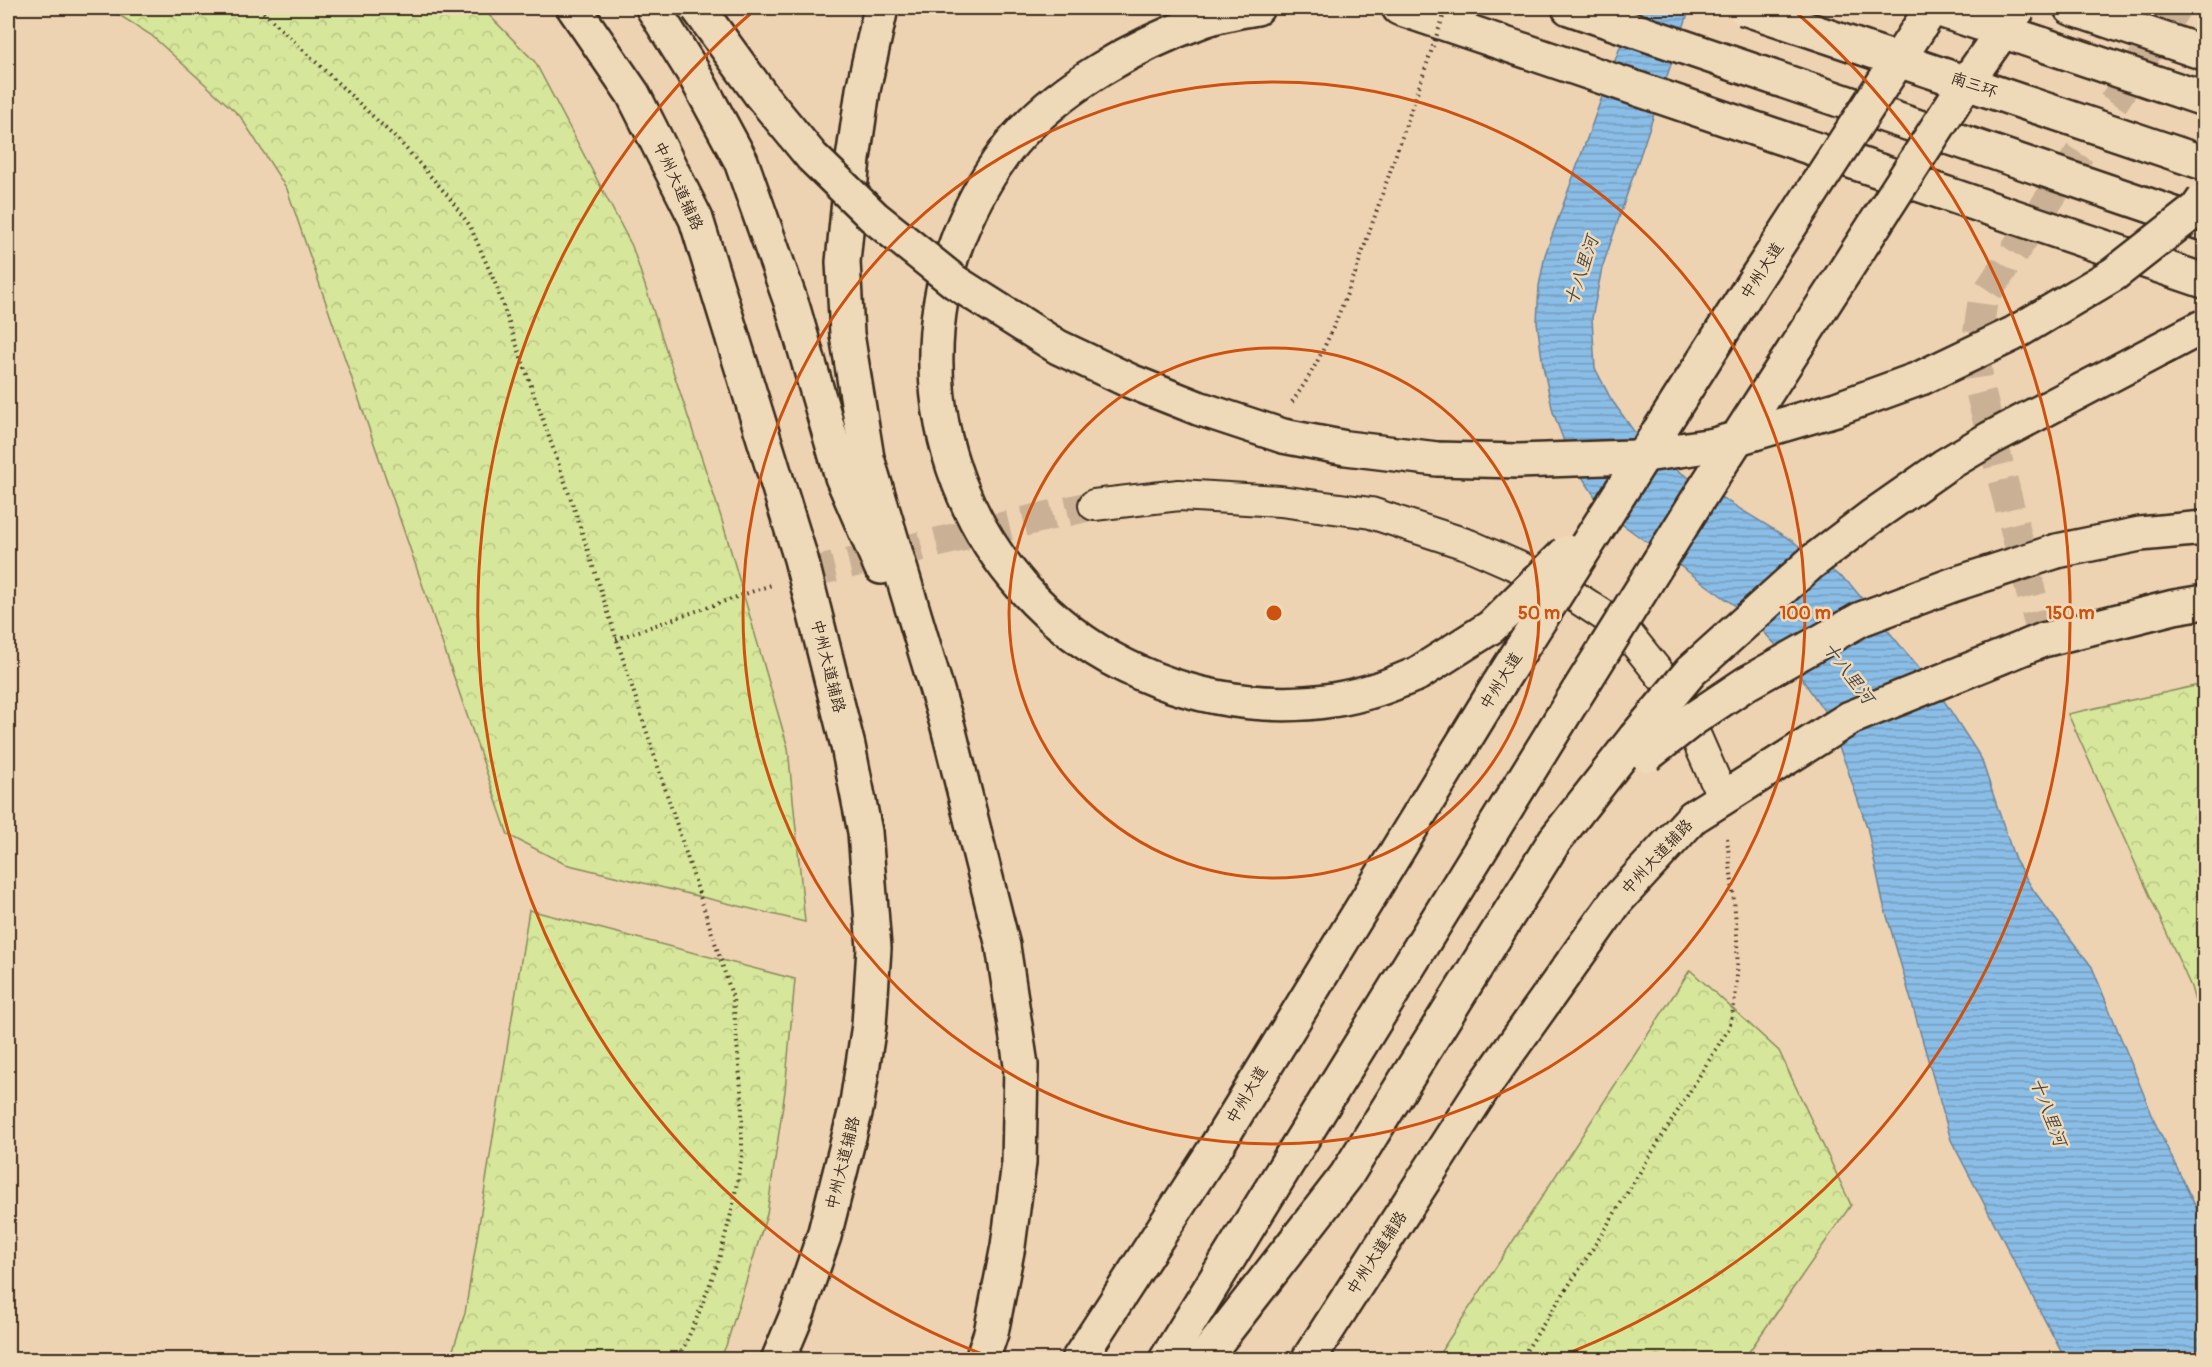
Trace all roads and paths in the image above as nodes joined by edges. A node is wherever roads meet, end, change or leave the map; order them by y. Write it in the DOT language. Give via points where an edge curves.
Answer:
graph roads {
  1 [pos="259,8"];
  2 [pos="574,8"];
  3 [pos="653,8"];
  4 [pos="698,8"];
  5 [pos="881,8"];
  6 [pos="1257,8"];
  7 [pos="1400,8"];
  8 [pos="1446,8"];
  9 [pos="1569,8"];
  10 [pos="1744,8"];
  11 [pos="1933,8"];
  12 [pos="2019,8"];
  13 [pos="2071,8"];
  14 [pos="2205,53"];
  15 [pos="2205,99"];
  16 [pos="2205,163"];
  17 [pos="2205,199"];
  18 [pos="2205,224"];
  19 [pos="2205,281"];
  20 [pos="2205,326"];
  21 [pos="1289,405"];
  22 [pos="1094,505"];
  23 [pos="1609,510"];
  24 [pos="2205,528"];
  25 [pos="805,574"];
  26 [pos="2205,602"];
  27 [pos="616,639"];
  28 [pos="948,727"];
  29 [pos="1641,746"];
  30 [pos="1731,792"];
  31 [pos="678,1359"];
  32 [pos="778,1359"];
  33 [pos="982,1359"];
  34 [pos="1078,1359"];
  35 [pos="1167,1359"];
  36 [pos="1203,1359"];
  37 [pos="1308,1359"];
  38 [pos="1520,1359"];
  1 -- 27 [label="path" via="402,144 470,226 495,283"];
  2 -- 25 [label="main road, 中州大道辅路" via="633,94 696,219"];
  3 -- 28 [label="main road" via="741,161 793,308 842,477"];
  4 -- 17 [label="main road, bridge" via="812,157 874,217 955,282 1058,347 1130,381 1283,435 1346,448 1437,459 1632,458 1714,445 1836,410 1921,378 2013,334 2114,274"];
  5 -- 28 [label="main road" via="863,90 852,170 843,262 847,334 867,458"];
  6 -- 23 [label="main road, bridge" via="1206,19 1116,59 1056,101 1014,141 967,216 951,255 941,296 936,338 940,422 966,502 1010,574 1069,632 1103,654 1176,688 1256,702 1336,699 1376,690 1417,674 1491,627"];
  7 -- 19 [label="main road"];
  8 -- 21 [label="path, bridge" via="1333,331 1309,380"];
  9 -- 18 [label="main road"];
  10 -- 16 [label="main road, 南三环, bridge"];
  11 -- 15 [label="main road, bridge"];
  11 -- 23 [label="main road, 中州大道, bridge"];
  12 -- 35 [label="main road, bridge" via="1700,496"];
  13 -- 14 [label="main road"];
  20 -- 29 [label="main road, bridge" via="1991,438 1883,509 1812,562 1691,671"];
  22 -- 30 [label="street" via="1179,495 1280,501 1371,513 1469,545 1553,582 1623,628 1679,698"];
  23 -- 34 [label="main road, 中州大道, bridge" via="1498,684 1216,1147"];
  24 -- 29 [label="main road, bridge" via="2140,534 2057,551 1861,619"];
  25 -- 27 [label="path"];
  25 -- 32 [label="main road, 中州大道辅路" via="863,821 874,948 856,1109 824,1236"];
  26 -- 30 [label="main road, 中州大道辅路" via="2032,644 1850,718"];
  27 -- 31 [label="path" via="733,998 742,1100 742,1155 732,1210 718,1263"];
  28 -- 33 [label="main road" via="1003,946 1021,1065 1018,1173 1008,1246"];
  29 -- 36 [label="main road" via="1555,840 1346,1176"];
  30 -- 37 [label="main road, 中州大道辅路" via="1693,817 1617,900 1483,1088"];
  30 -- 38 [label="path" via="1739,964 1736,1004 1729,1028"];
}
